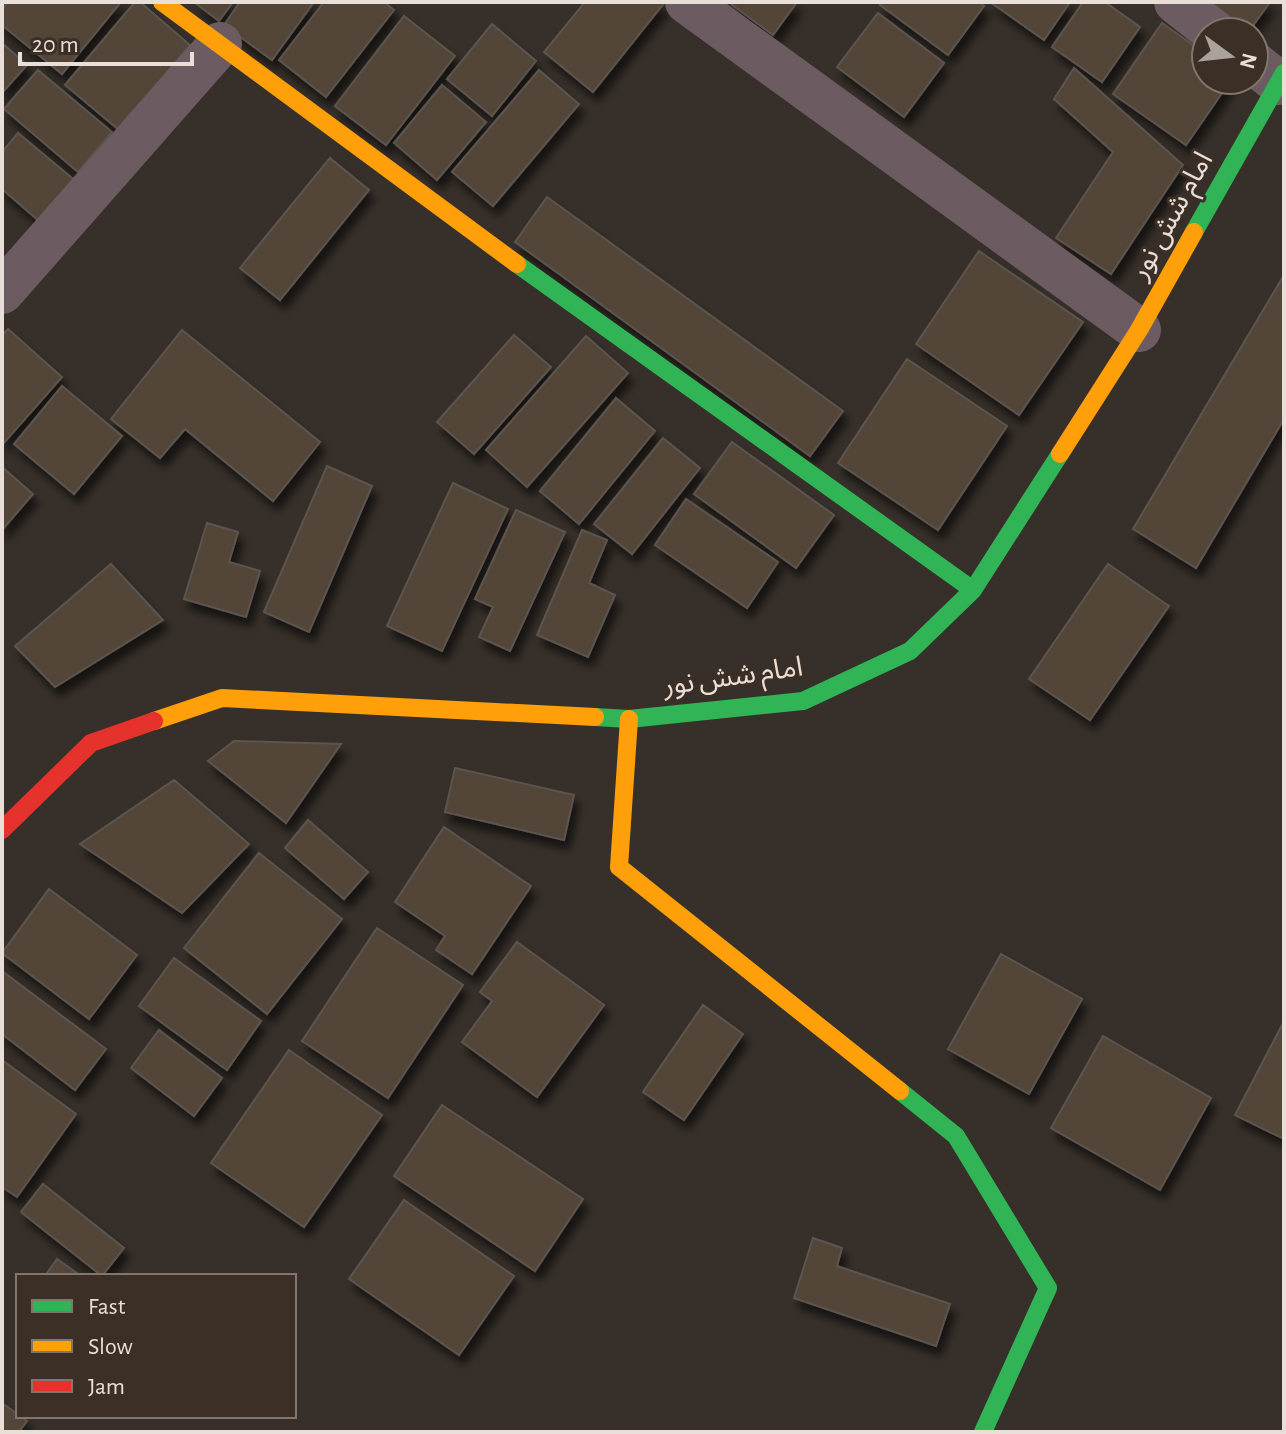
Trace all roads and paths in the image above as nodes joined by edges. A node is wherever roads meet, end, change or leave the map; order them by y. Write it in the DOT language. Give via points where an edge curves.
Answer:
graph roads {
  1 [pos="162,2"];
  2 [pos="687,2"];
  3 [pos="1176,2"];
  4 [pos="1194,16"];
  5 [pos="220,44"];
  6 [pos="1272,73"];
  7 [pos="2,292"];
  8 [pos="1139,330"];
  9 [pos="973,590"];
  10 [pos="629,719"];
  11 [pos="2,830"];
  12 [pos="983,1432"];
  1 -- 5 [label="street"];
  2 -- 8 [label="street"];
  3 -- 4 [label="street"];
  5 -- 7 [label="street"];
  5 -- 9 [label="street" via="373,161"];
  6 -- 8 [label="street, امام شش نور"];
  8 -- 9 [label="street, امام شش نور"];
  9 -- 10 [label="street, امام شش نور" via="910,651 803,701"];
  10 -- 11 [label="street, امام شش نور" via="222,698 91,743"];
  10 -- 12 [label="street" via="619,867 956,1136 1048,1288"];
}
